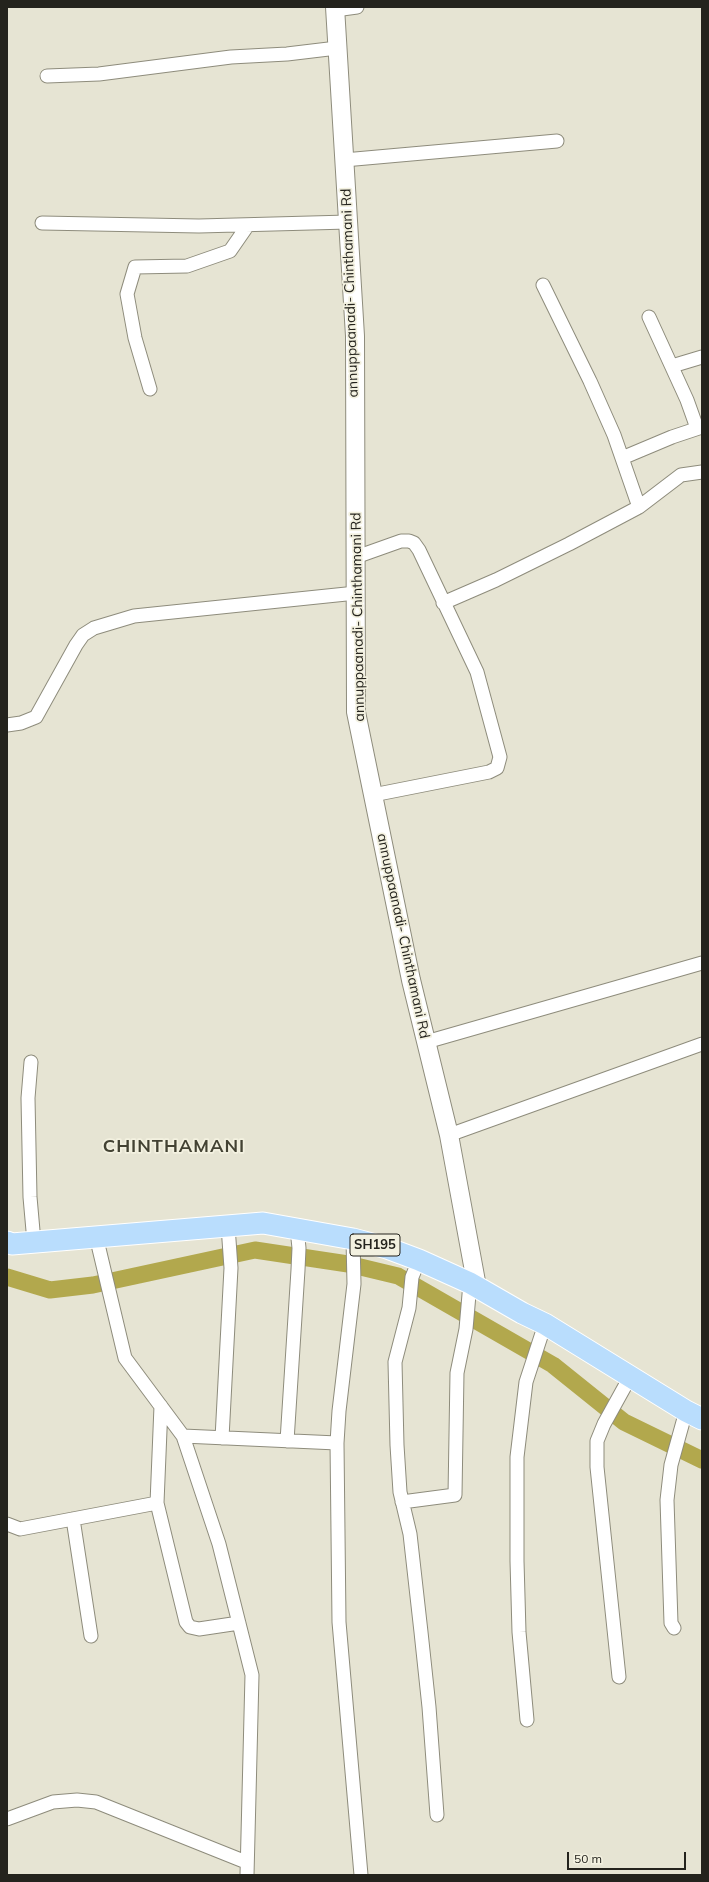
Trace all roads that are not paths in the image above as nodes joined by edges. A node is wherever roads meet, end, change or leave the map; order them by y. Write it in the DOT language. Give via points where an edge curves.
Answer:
graph roads {
  1 [pos="357,7"];
  2 [pos="335,9"];
  3 [pos="337,48"];
  4 [pos="47,76"];
  5 [pos="557,141"];
  6 [pos="344,160"];
  7 [pos="348,222"];
  8 [pos="42,223"];
  9 [pos="248,225"];
  10 [pos="543,285"];
  11 [pos="649,317"];
  12 [pos="702,357"];
  13 [pos="672,366"];
  14 [pos="150,389"];
  15 [pos="699,428"];
  16 [pos="622,458"];
  17 [pos="702,472"];
  18 [pos="639,507"];
  19 [pos="356,557"];
  20 [pos="356,594"];
  21 [pos="443,603"];
  22 [pos="7,726"];
  23 [pos="373,795"];
  24 [pos="702,963"];
  25 [pos="426,1042"];
  26 [pos="702,1044"];
  27 [pos="31,1062"];
  28 [pos="449,1134"];
  29 [pos="96,1236"];
  30 [pos="229,1236"];
  31 [pos="298,1239"];
  32 [pos="7,1242"];
  33 [pos="34,1242"];
  34 [pos="354,1247"];
  35 [pos="415,1268"];
  36 [pos="472,1291"];
  37 [pos="542,1331"];
  38 [pos="630,1377"];
  39 [pos="161,1406"];
  40 [pos="694,1415"];
  41 [pos="183,1436"];
  42 [pos="222,1438"];
  43 [pos="287,1441"];
  44 [pos="337,1443"];
  45 [pos="402,1502"];
  46 [pos="157,1503"];
  47 [pos="73,1519"];
  48 [pos="7,1524"];
  49 [pos="239,1623"];
  50 [pos="674,1628"];
  51 [pos="91,1636"];
  52 [pos="620,1676"];
  53 [pos="527,1720"];
  54 [pos="437,1815"];
  55 [pos="7,1819"];
  56 [pos="246,1869"];
  57 [pos="361,1875"];
  1 -- 2 [label="street"];
  2 -- 3 [label="street, annuppaanadi- Chinthamani Rd"];
  3 -- 4 [label="street" via="231,57 99,74"];
  3 -- 6 [label="street, annuppaanadi- Chinthamani Rd"];
  5 -- 6 [label="street"];
  6 -- 7 [label="street, annuppaanadi- Chinthamani Rd"];
  7 -- 9 [label="street"];
  7 -- 19 [label="street, annuppaanadi- Chinthamani Rd" via="355,336"];
  8 -- 9 [label="street"];
  9 -- 14 [label="street" via="230,251 187,266 135,267 127,294 135,338"];
  10 -- 16 [label="street" via="590,381"];
  11 -- 13 [label="street"];
  12 -- 13 [label="street"];
  13 -- 15 [label="street"];
  15 -- 16 [label="street"];
  16 -- 18 [label="street"];
  17 -- 18 [label="street" via="681,475"];
  18 -- 21 [label="street" via="563,548"];
  19 -- 20 [label="street, annuppaanadi- Chinthamani Rd"];
  19 -- 21 [label="street" via="401,541 414,543"];
  20 -- 22 [label="street" via="134,616 94,628 83,634 76,644 36,717"];
  20 -- 23 [label="street, annuppaanadi- Chinthamani Rd" via="356,712"];
  21 -- 23 [label="street" via="477,672 500,757 496,768 489,772"];
  23 -- 25 [label="street, annuppaanadi- Chinthamani Rd"];
  24 -- 25 [label="street"];
  25 -- 28 [label="street, annuppaanadi- Chinthamani Rd"];
  26 -- 28 [label="street"];
  27 -- 33 [label="street" via="28,1098 30,1197"];
  28 -- 36 [label="street, annuppaanadi- Chinthamani Rd"];
  29 -- 30 [label="main road, SH195"];
  29 -- 33 [label="main road, SH195"];
  29 -- 39 [label="street" via="125,1358"];
  30 -- 31 [label="main road, SH195" via="263,1223"];
  30 -- 42 [label="street" via="231,1268"];
  31 -- 34 [label="main road, SH195"];
  31 -- 43 [label="street"];
  32 -- 33 [label="main road, SH195"];
  34 -- 35 [label="main road, SH195" via="387,1248"];
  34 -- 44 [label="street" via="354,1284"];
  35 -- 36 [label="main road, SH195"];
  35 -- 45 [label="street" via="409,1308 395,1362"];
  36 -- 37 [label="main road, SH195"];
  36 -- 45 [label="street" via="457,1373 455,1495"];
  37 -- 38 [label="main road, SH195"];
  37 -- 53 [label="street" via="526,1382 517,1457 519,1632"];
  38 -- 40 [label="main road, SH195"];
  38 -- 52 [label="street" via="597,1441 597,1467"];
  39 -- 41 [label="street"];
  39 -- 46 [label="street"];
  40 -- 50 [label="street" via="679,1435 671,1465 667,1500 671,1624"];
  41 -- 42 [label="street"];
  41 -- 49 [label="street" via="219,1544"];
  42 -- 43 [label="street"];
  43 -- 44 [label="street"];
  44 -- 57 [label="street" via="339,1622"];
  45 -- 54 [label="street" via="410,1534 429,1707"];
  46 -- 47 [label="street"];
  46 -- 49 [label="street" via="186,1622 190,1627 199,1629"];
  47 -- 48 [label="street" via="20,1529"];
  47 -- 51 [label="street"];
  49 -- 56 [label="street" via="252,1675"];
  55 -- 56 [label="street" via="53,1802 96,1802"];
}
